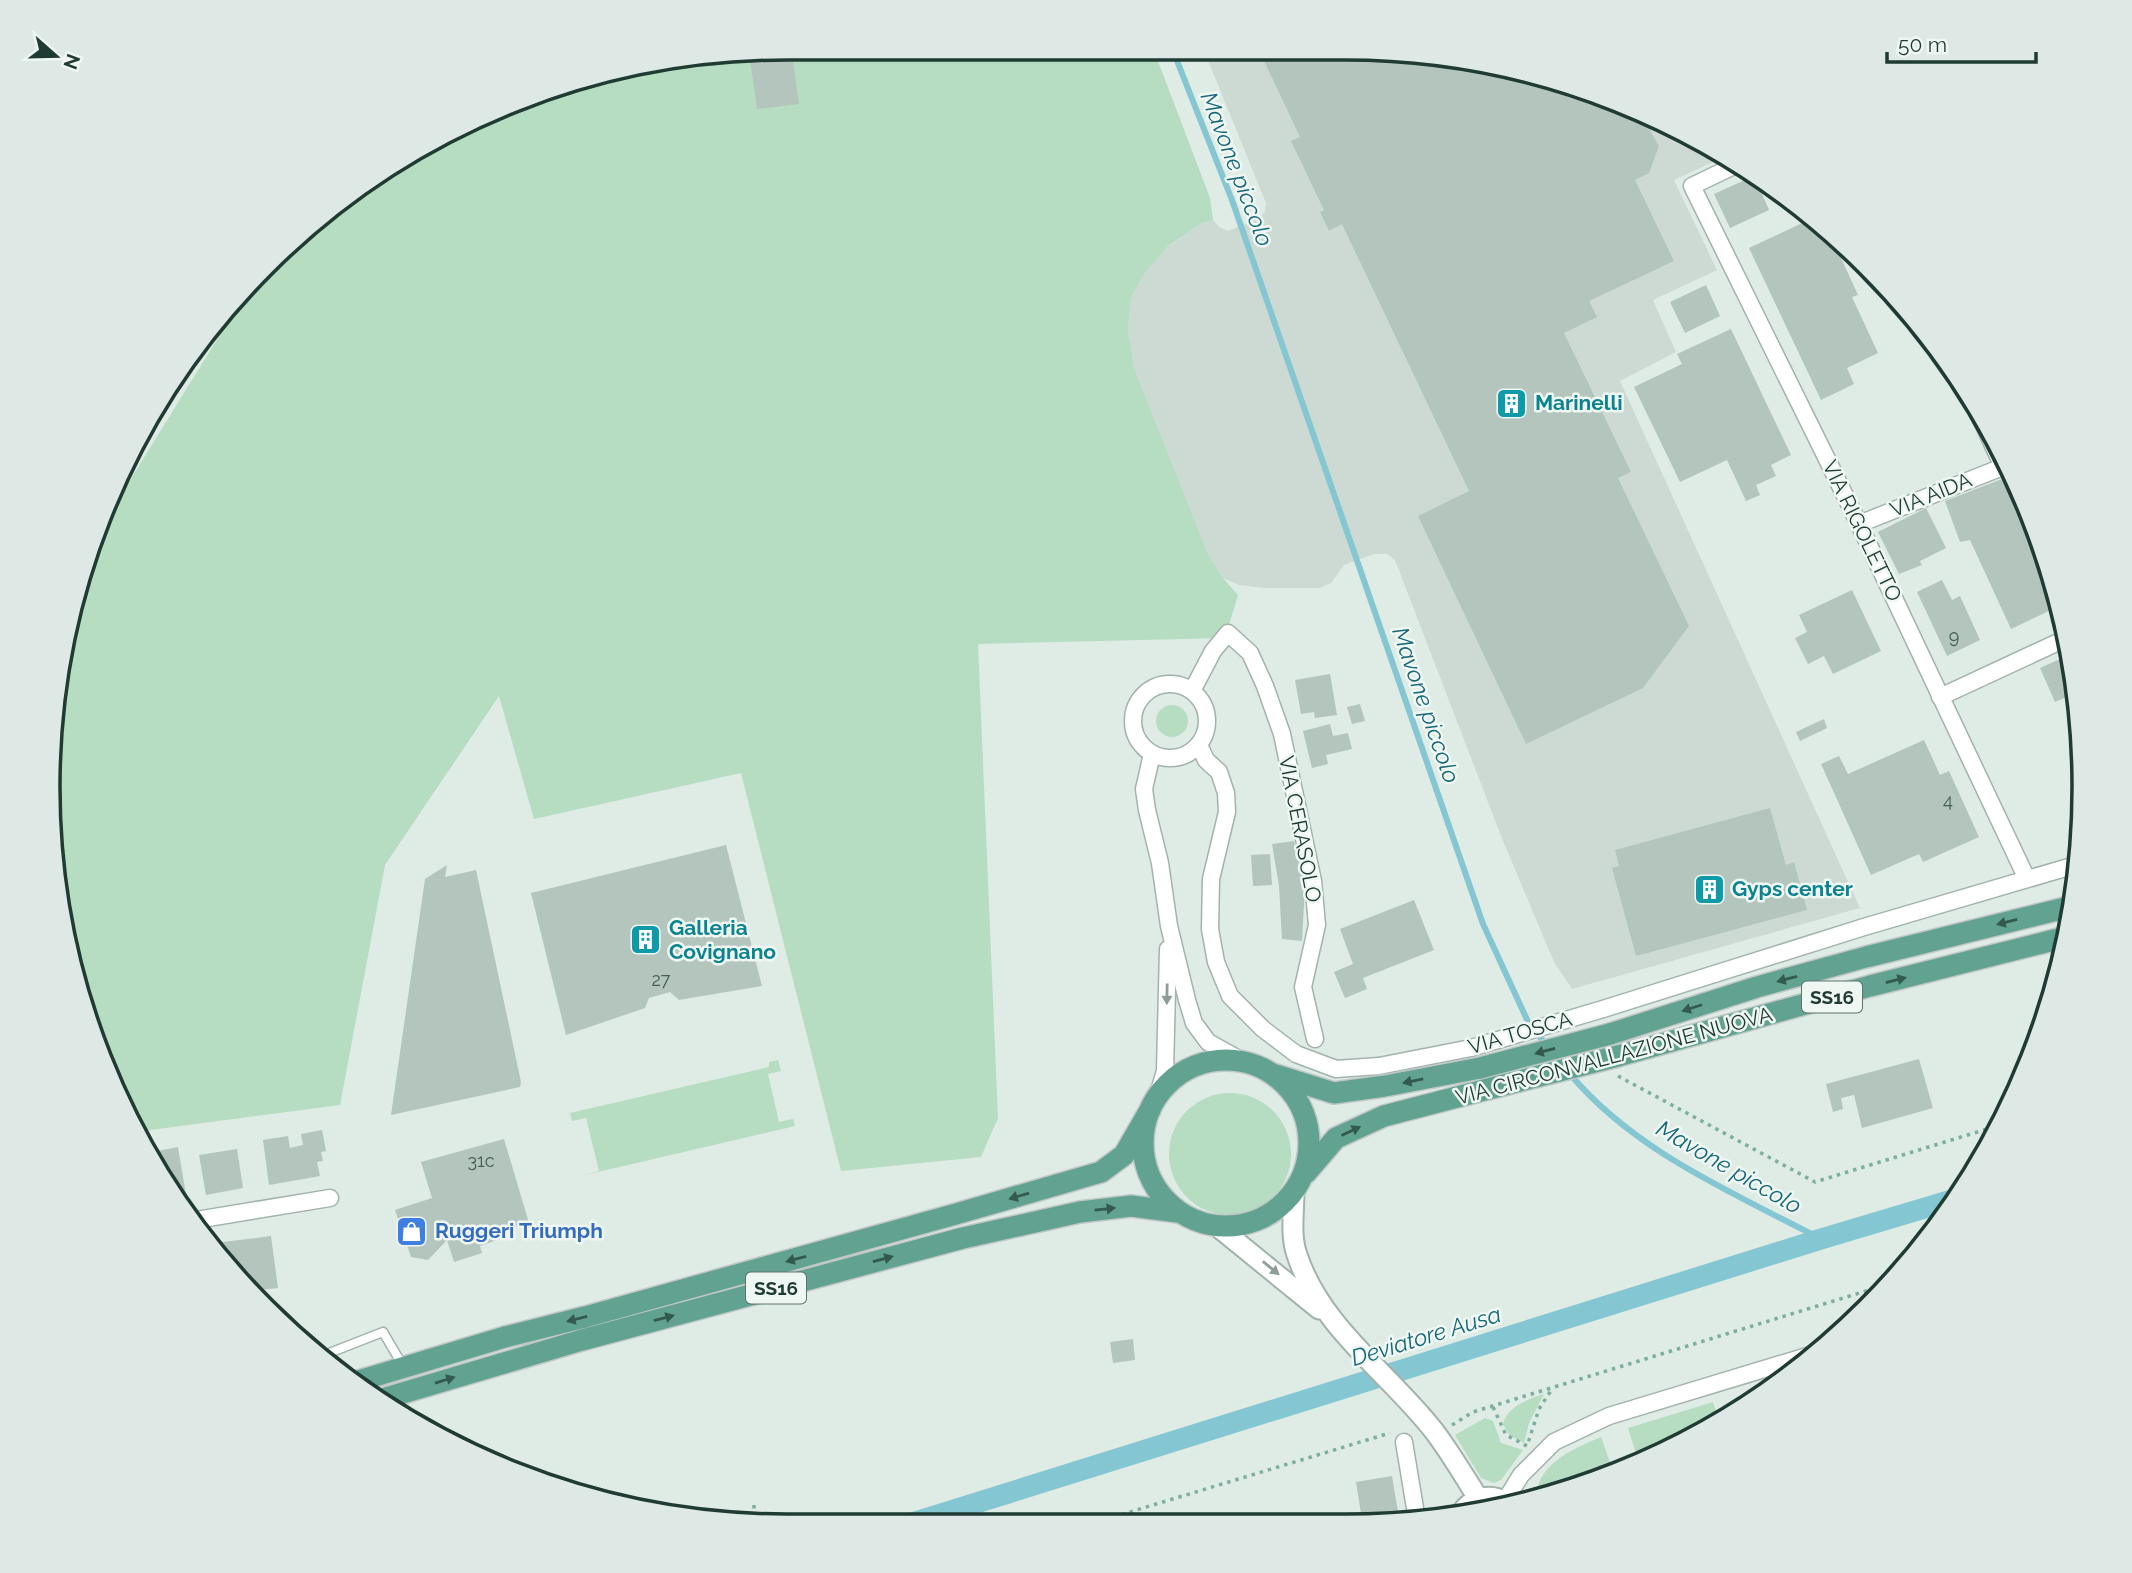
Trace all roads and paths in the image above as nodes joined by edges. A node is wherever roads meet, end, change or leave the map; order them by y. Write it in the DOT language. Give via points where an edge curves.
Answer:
graph roads {
  1 [pos="1728,169"];
  2 [pos="1999,468"];
  3 [pos="1859,524"];
  4 [pos="2058,642"];
  5 [pos="1192,691"];
  6 [pos="1940,697"];
  7 [pos="1199,745"];
  8 [pos="1152,754"];
  9 [pos="2067,867"];
  10 [pos="2027,879"];
  11 [pos="2062,909"];
  12 [pos="1169,926"];
  13 [pos="2056,939"];
  14 [pos="1315,1039"];
  15 [pos="1244,1062"];
  16 [pos="1274,1074"];
  17 [pos="1619,1078"];
  18 [pos="1154,1102"];
  19 [pos="1986,1129"];
  20 [pos="1298,1184"];
  21 [pos="330,1198"];
  22 [pos="1178,1212"];
  23 [pos="203,1219"];
  24 [pos="1217,1227"];
  25 [pos="1870,1290"];
  26 [pos="1331,1318"];
  27 [pos="331,1352"];
  28 [pos="1790,1361"];
  29 [pos="403,1366"];
  30 [pos="366,1378"];
  31 [pos="1553,1387"];
  32 [pos="391,1396"];
  33 [pos="1493,1406"];
  34 [pos="1455,1424"];
  35 [pos="1404,1442"];
  36 [pos="1510,1495"];
  37 [pos="1478,1498"];
  38 [pos="1494,1498"];
  39 [pos="1470,1503"];
  40 [pos="754,1505"];
  41 [pos="1415,1510"];
  42 [pos="754,1513"];
  43 [pos="1123,1514"];
  1 -- 3 [label="street, VIA RIGOLETTO" via="1692,186"];
  2 -- 3 [label="street, VIA AIDA"];
  3 -- 6 [label="street, VIA RIGOLETTO"];
  4 -- 6 [label="street"];
  5 -- 7 [label="street" via="1206,710 1208,722"];
  5 -- 8 [label="street" via="1169,684 1157,687 1139,702 1133,725 1136,737"];
  5 -- 14 [label="street, VIA CERASOLO" via="1228,633 1250,653 1282,734 1314,892 1317,925 1303,987"];
  6 -- 10 [label="street, VIA RIGOLETTO"];
  7 -- 8 [label="street" via="1172,759"];
  7 -- 10 [label="street, VIA TOSCA, bridge" via="1219,772 1226,793 1227,813 1211,879 1210,929 1216,962 1230,996 1296,1055 1336,1069 1379,1066 1471,1048"];
  8 -- 12 [label="street" via="1144,789"];
  9 -- 10 [label="street, VIA TOSCA"];
  11 -- 16 [label="main road, VIA CIRCONVALLAZIONE NUOVA / SS16, one-way, bridge" via="1866,957 1480,1068 1334,1093"];
  12 -- 15 [label="street" via="1194,1023 1208,1042"];
  12 -- 18 [label="street, one-way" via="1165,1071"];
  20 -- 13 [label="main road, VIA CIRCONVALLAZIONE NUOVA / SS16, one-way, bridge" via="1336,1138 1384,1116"];
  15 -- 16 [label="main road, SS16"];
  15 -- 18 [label="main road, SS16" via="1228,1059 1196,1065 1181,1073"];
  16 -- 20 [label="main road, SS16" via="1297,1098 1306,1121 1310,1145"];
  17 -- 19 [label="path" via="1815,1182"];
  18 -- 22 [label="main road, SS16" via="1143,1142 1146,1166 1156,1188"];
  18 -- 29 [label="main road, SS16, one-way" via="1124,1155 1101,1172"];
  20 -- 24 [label="main road, SS16" via="1285,1203 1260,1220"];
  20 -- 26 [label="street" via="1293,1236 1297,1254"];
  21 -- 23 [label="street"];
  22 -- 24 [label="main road, SS16"];
  32 -- 22 [label="main road, SS16, one-way" via="963,1238 1080,1212 1131,1206"];
  24 -- 26 [label="street, one-way"];
  25 -- 31 [label="path"];
  26 -- 37 [label="street" via="1434,1431"];
  27 -- 29 [label="lane" via="383,1332"];
  28 -- 36 [label="street" via="1609,1416 1554,1442 1521,1475"];
  29 -- 30 [label="main road, SS16"];
  31 -- 33 [label="path"];
  31 -- 33 [label="path" via="1538,1409 1527,1447 1506,1436"];
  33 -- 34 [label="path"];
  35 -- 41 [label="street"];
  35 -- 43 [label="path" via="1395,1431"];
  37 -- 38 [label="street"];
  37 -- 39 [label="street"];
  40 -- 42 [label="path"];
}
